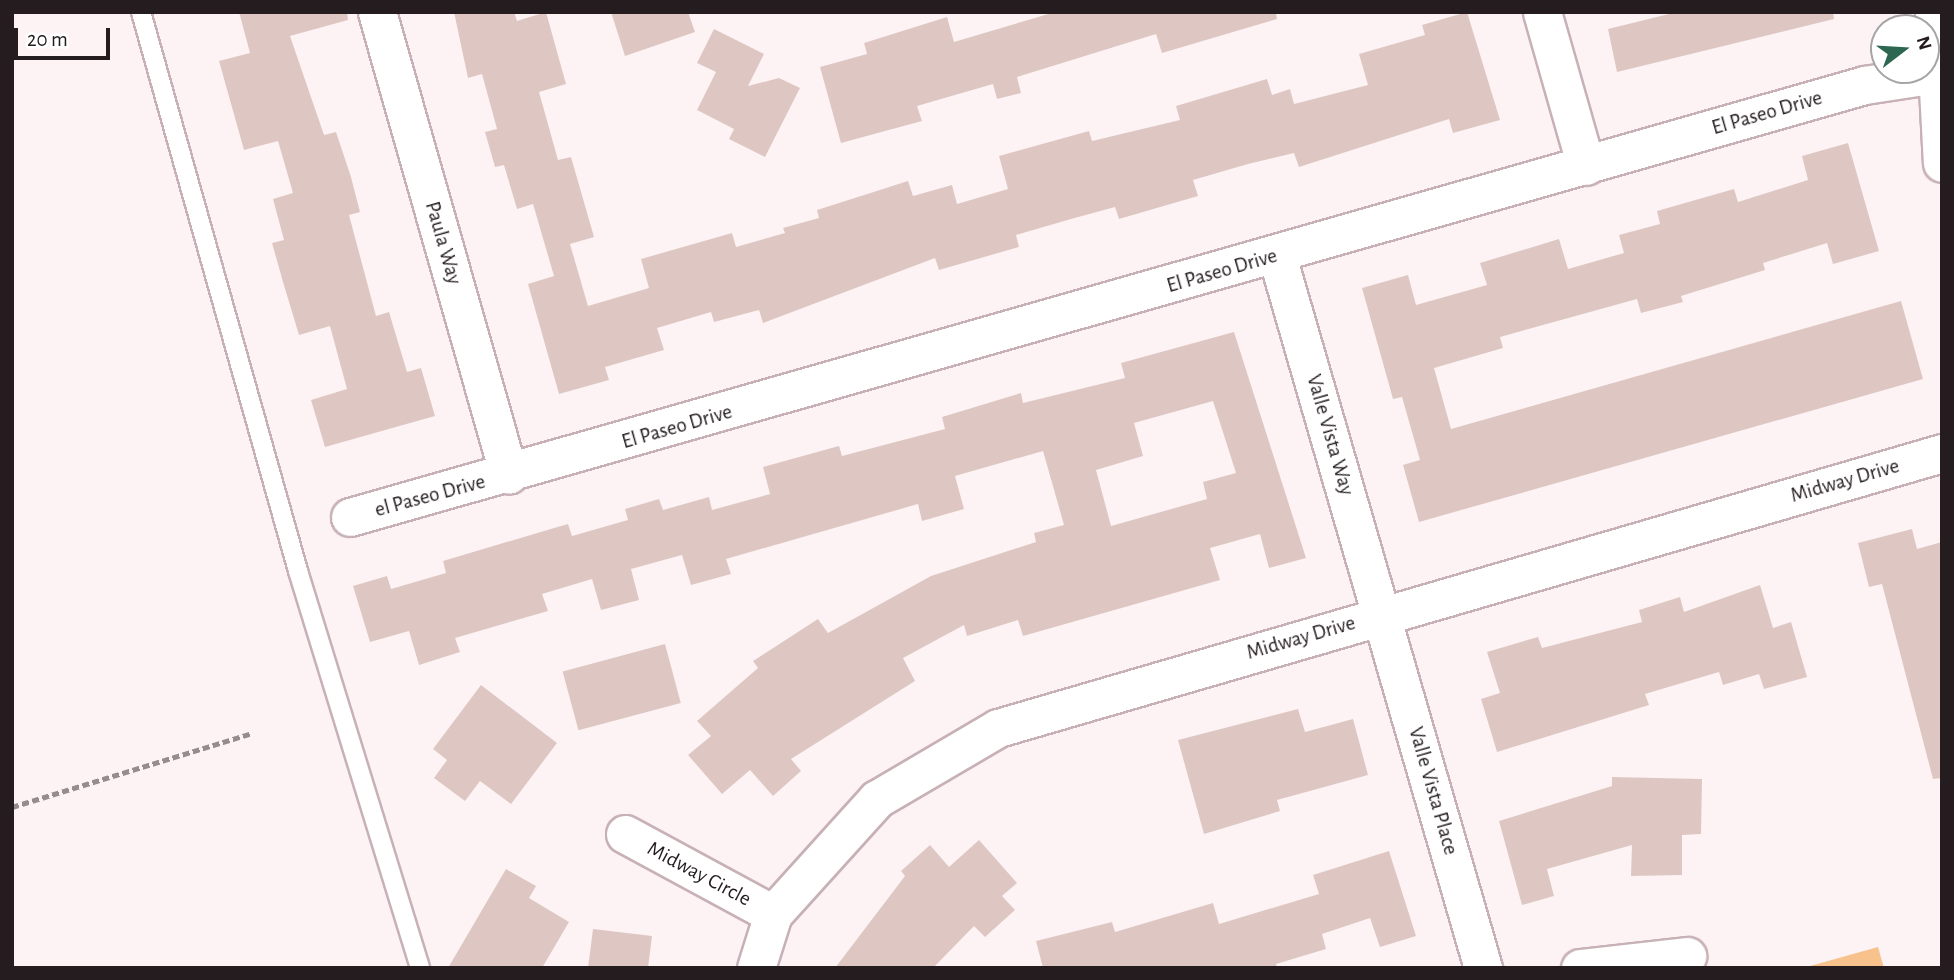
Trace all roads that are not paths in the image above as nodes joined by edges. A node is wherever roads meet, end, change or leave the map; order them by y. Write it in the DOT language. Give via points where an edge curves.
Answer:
graph roads {
  1 [pos="141,12"];
  2 [pos="377,12"];
  3 [pos="1542,12"];
  4 [pos="1872,84"];
  5 [pos="1938,84"];
  6 [pos="1942,163"];
  7 [pos="1586,166"];
  8 [pos="1277,256"];
  9 [pos="1942,453"];
  10 [pos="509,475"];
  11 [pos="350,517"];
  12 [pos="1382,614"];
  13 [pos="625,834"];
  14 [pos="773,914"];
  15 [pos="1687,956"];
  16 [pos="421,968"];
  17 [pos="756,968"];
  18 [pos="1483,968"];
  19 [pos="1580,968"];
  1 -- 16 [label="lane" via="298,571"];
  2 -- 10 [label="street, Paula Way"];
  3 -- 7 [label="street"];
  4 -- 7 [label="street, El Paseo Drive"];
  5 -- 6 [label="street"];
  7 -- 8 [label="street, El Paseo Drive"];
  8 -- 10 [label="street, El Paseo Drive"];
  8 -- 12 [label="street, Valle Vista Way"];
  9 -- 12 [label="street, Midway Drive"];
  10 -- 11 [label="street, el Paseo Drive"];
  12 -- 14 [label="street, Midway Drive" via="998,728 877,799"];
  12 -- 18 [label="street, Valle Vista Place"];
  13 -- 14 [label="street, Midway Circle"];
  14 -- 17 [label="street, Midway Drive"];
  15 -- 19 [label="street"];
}
